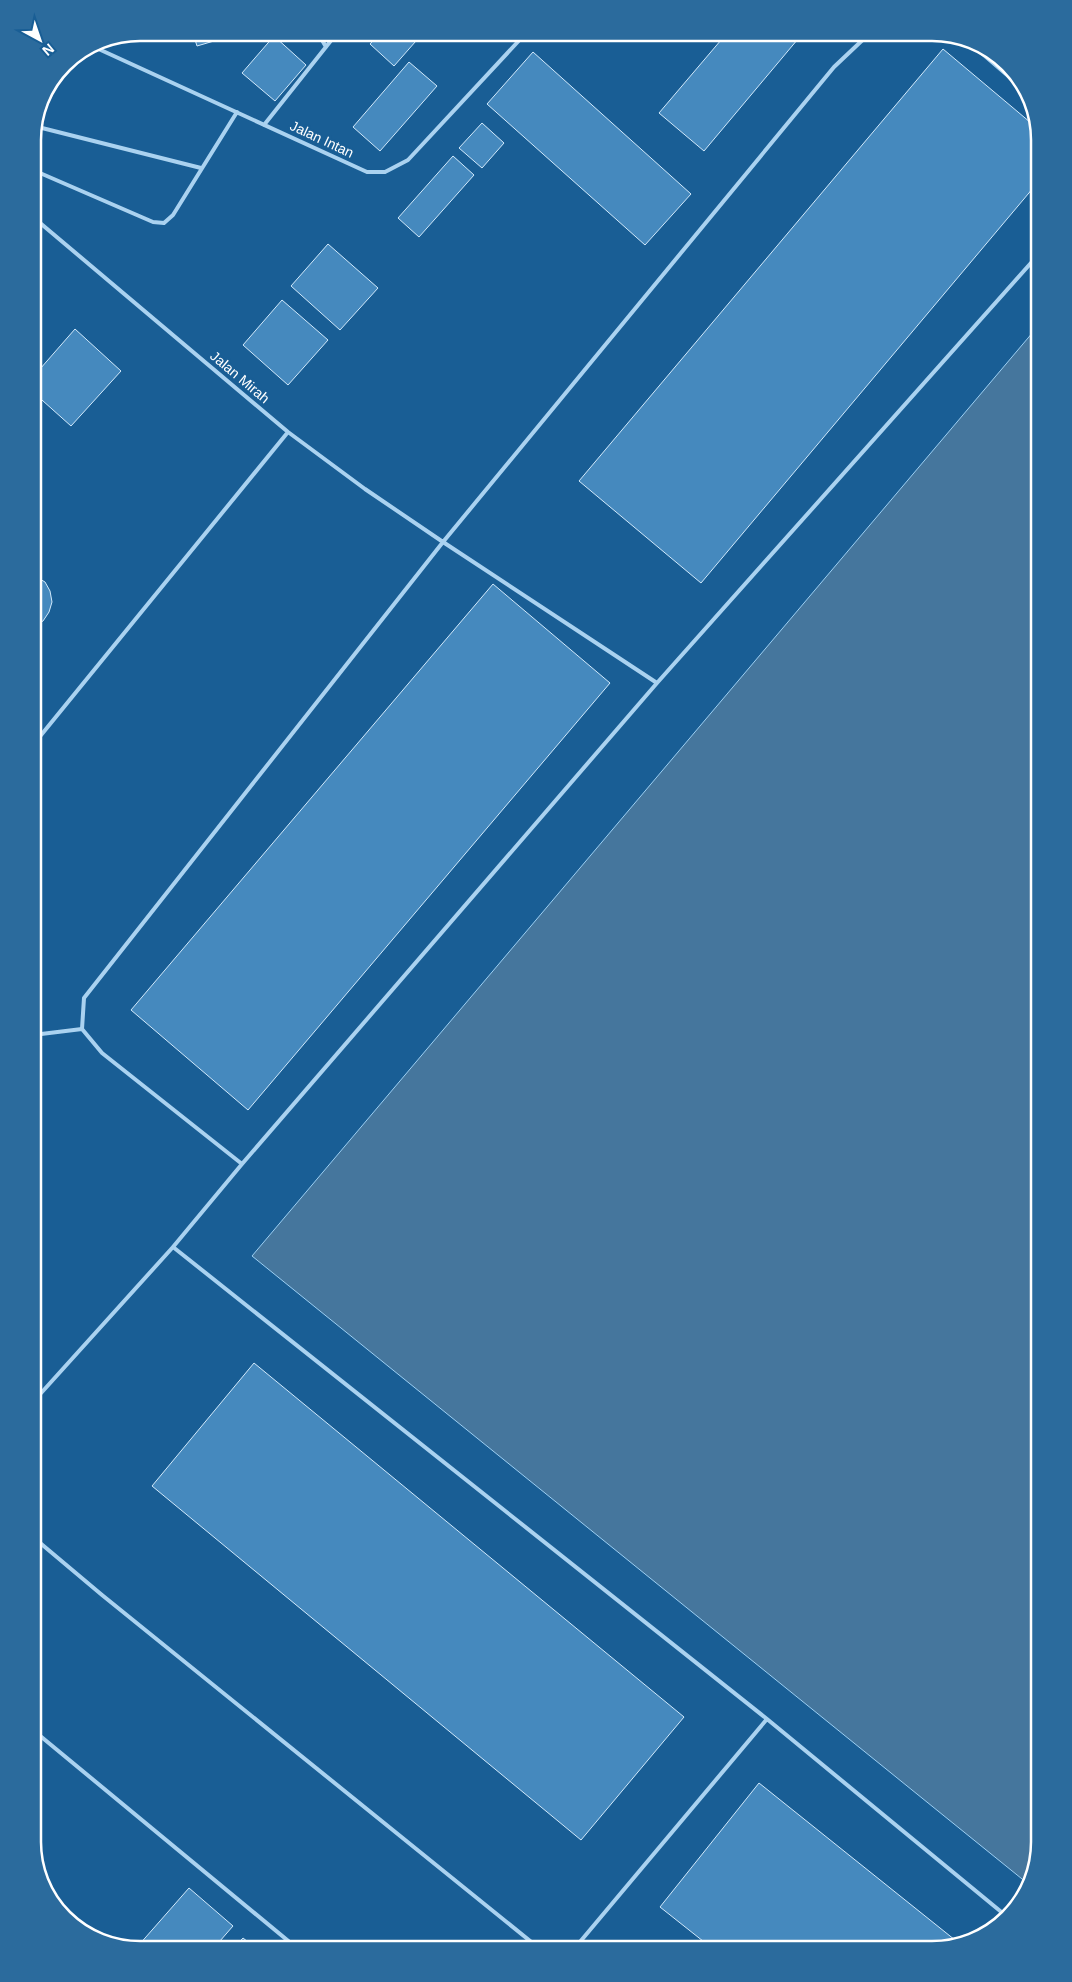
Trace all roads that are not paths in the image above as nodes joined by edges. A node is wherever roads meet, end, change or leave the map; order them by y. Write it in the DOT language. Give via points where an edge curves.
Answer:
graph roads {
  1 [pos="323,41"];
  2 [pos="331,41"];
  3 [pos="518,41"];
  4 [pos="862,41"];
  5 [pos="326,47"];
  6 [pos="100,50"];
  7 [pos="986,57"];
  8 [pos="1001,70"];
  9 [pos="237,112"];
  10 [pos="264,125"];
  11 [pos="42,128"];
  12 [pos="201,168"];
  13 [pos="41,173"];
  14 [pos="41,223"];
  15 [pos="1031,264"];
  16 [pos="288,432"];
  17 [pos="442,542"];
  18 [pos="657,683"];
  19 [pos="41,735"];
  20 [pos="82,1029"];
  21 [pos="41,1034"];
  22 [pos="242,1164"];
  23 [pos="173,1247"];
  24 [pos="41,1391"];
  25 [pos="41,1544"];
  26 [pos="767,1719"];
  27 [pos="41,1737"];
  28 [pos="1002,1912"];
  29 [pos="288,1941"];
  30 [pos="530,1941"];
  31 [pos="581,1941"];
  1 -- 5 [label="lane"];
  2 -- 5 [label="lane"];
  3 -- 10 [label="lane, Jalan Intan" via="408,160 385,172 367,172"];
  4 -- 17 [label="lane" via="834,67"];
  5 -- 10 [label="lane"];
  6 -- 9 [label="lane, Jalan Intan"];
  7 -- 8 [label="lane"];
  9 -- 10 [label="lane, Jalan Intan"];
  9 -- 12 [label="lane"];
  11 -- 12 [label="lane"];
  12 -- 13 [label="lane" via="173,215 164,223 153,222"];
  14 -- 16 [label="lane, Jalan Mirah"];
  15 -- 18 [label="lane"];
  16 -- 17 [label="lane, Jalan Mirah"];
  16 -- 19 [label="lane"];
  17 -- 18 [label="lane, Jalan Mirah"];
  17 -- 20 [label="lane" via="84,998"];
  18 -- 22 [label="lane"];
  20 -- 21 [label="lane"];
  20 -- 22 [label="lane" via="102,1053"];
  22 -- 23 [label="lane"];
  23 -- 24 [label="lane"];
  23 -- 26 [label="lane"];
  25 -- 30 [label="lane"];
  26 -- 28 [label="lane"];
  26 -- 31 [label="lane"];
  27 -- 29 [label="lane"];
}
